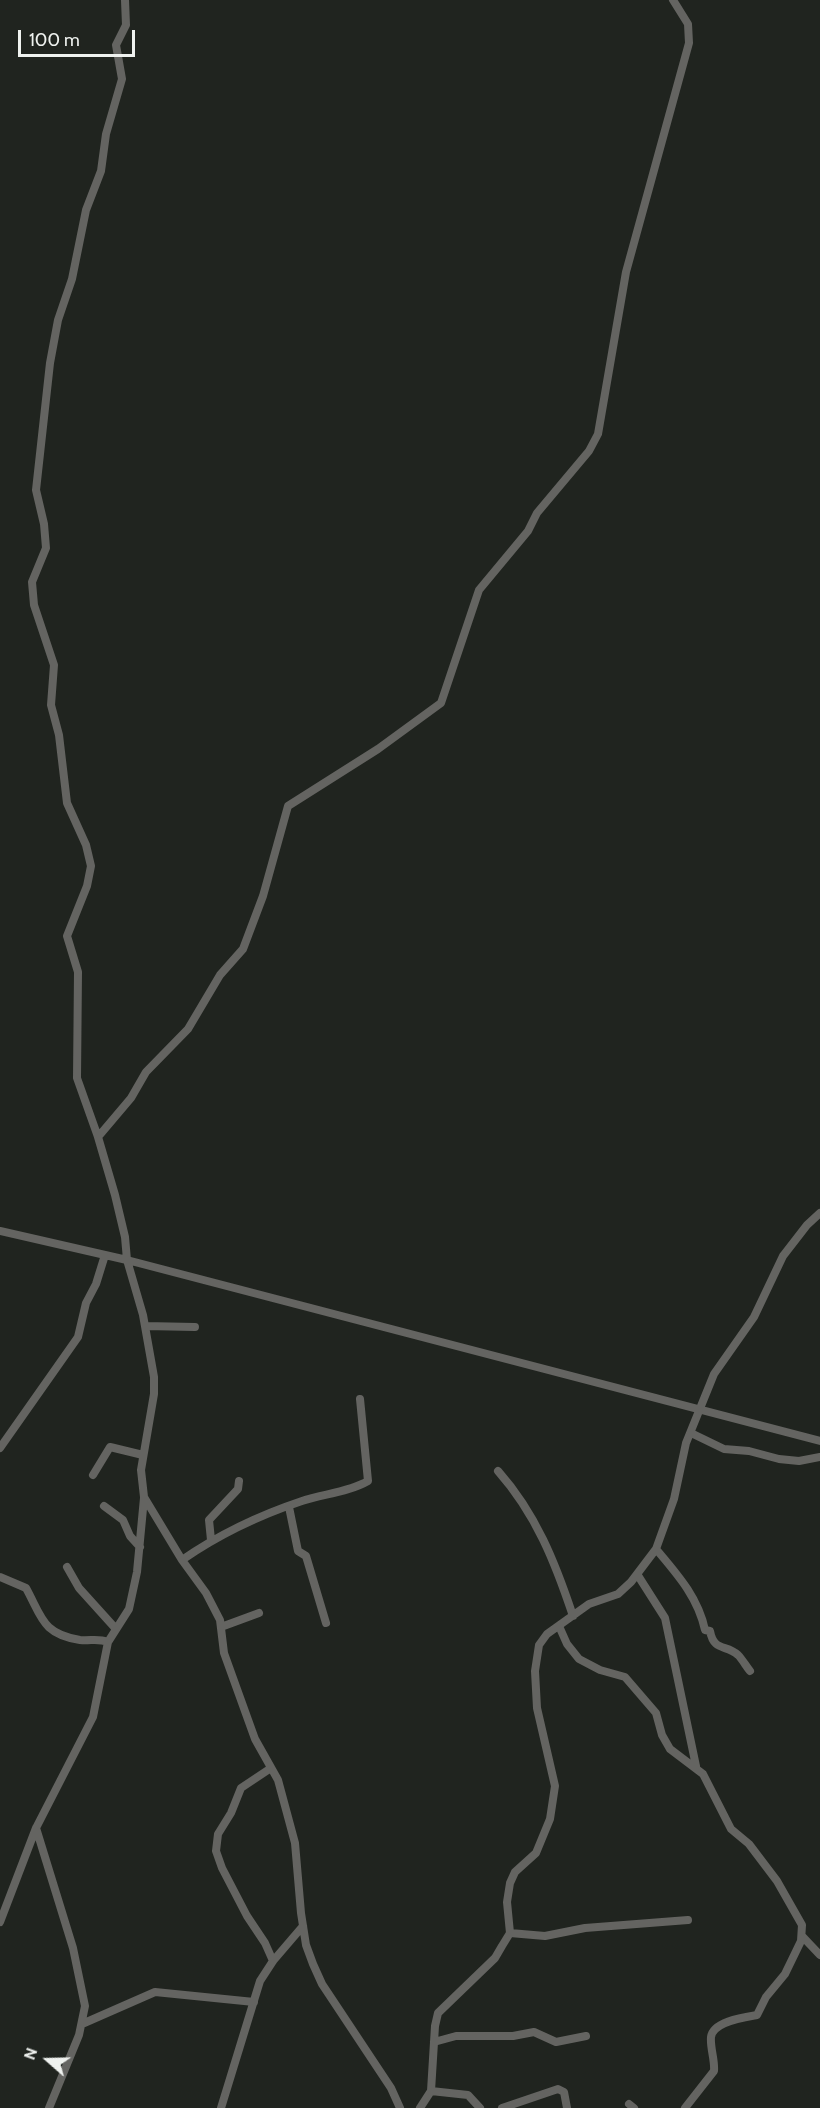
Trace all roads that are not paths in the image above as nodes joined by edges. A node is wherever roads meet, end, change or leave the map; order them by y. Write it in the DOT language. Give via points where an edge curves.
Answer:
graph roads {
  1 [pos="125,0"];
  2 [pos="673,0"];
  3 [pos="98,1137"];
  4 [pos="820,1214"];
  5 [pos="0,1231"];
  6 [pos="105,1255"];
  7 [pos="127,1260"];
  8 [pos="145,1326"];
  9 [pos="195,1327"];
  10 [pos="360,1399"];
  11 [pos="700,1410"];
  12 [pos="691,1433"];
  13 [pos="820,1441"];
  14 [pos="0,1448"];
  15 [pos="143,1455"];
  16 [pos="820,1457"];
  17 [pos="498,1471"];
  18 [pos="93,1474"];
  19 [pos="239,1481"];
  20 [pos="144,1497"];
  21 [pos="104,1506"];
  22 [pos="289,1506"];
  23 [pos="211,1540"];
  24 [pos="140,1547"];
  25 [pos="656,1549"];
  26 [pos="182,1560"];
  27 [pos="67,1567"];
  28 [pos="637,1574"];
  29 [pos="0,1577"];
  30 [pos="259,1614"];
  31 [pos="573,1616"];
  32 [pos="326,1623"];
  33 [pos="559,1626"];
  34 [pos="221,1627"];
  35 [pos="116,1629"];
  36 [pos="108,1642"];
  37 [pos="750,1671"];
  38 [pos="696,1767"];
  39 [pos="271,1768"];
  40 [pos="36,1828"];
  41 [pos="688,1920"];
  42 [pos="0,1922"];
  43 [pos="303,1926"];
  44 [pos="510,1933"];
  45 [pos="802,1936"];
  46 [pos="820,1955"];
  47 [pos="273,1961"];
  48 [pos="254,2002"];
  49 [pos="82,2024"];
  50 [pos="586,2036"];
  51 [pos="434,2042"];
  52 [pos="431,2091"];
  53 [pos="50,2108"];
  54 [pos="221,2108"];
  55 [pos="400,2108"];
  56 [pos="420,2108"];
  57 [pos="480,2108"];
  58 [pos="502,2108"];
  59 [pos="567,2108"];
  60 [pos="685,2108"];
  1 -- 3 [label="street" via="126,25 116,45 122,79 106,134 101,171 86,210 72,279 57,320 36,490 46,548 32,582 34,605 54,665 51,705 59,735 67,803 91,866 67,936 78,972 77,1078"];
  2 -- 3 [label="street" via="687,24 689,43 626,272 598,434 589,451 537,513 528,531 479,590 441,703 288,806 263,896 243,949 219,975 188,1029 146,1072 131,1098"];
  3 -- 7 [label="street" via="116,1195"];
  4 -- 11 [label="street" via="783,1256 754,1317 714,1374"];
  5 -- 6 [label="street"];
  6 -- 7 [label="street"];
  6 -- 14 [label="street" via="86,1303 78,1337"];
  7 -- 8 [label="street"];
  7 -- 11 [label="street"];
  8 -- 9 [label="street"];
  8 -- 15 [label="street" via="155,1387"];
  10 -- 22 [label="street" via="368,1481"];
  11 -- 12 [label="street"];
  11 -- 13 [label="street"];
  12 -- 16 [label="street" via="724,1449 799,1461"];
  12 -- 25 [label="street"];
  15 -- 18 [label="street" via="110,1447"];
  15 -- 20 [label="street"];
  17 -- 31 [label="street" via="537,1525"];
  19 -- 23 [label="street" via="238,1489 209,1520"];
  20 -- 24 [label="street"];
  20 -- 26 [label="street"];
  21 -- 24 [label="street" via="123,1520"];
  22 -- 23 [label="street"];
  22 -- 32 [label="street" via="298,1551 306,1557"];
  23 -- 26 [label="street"];
  24 -- 35 [label="street" via="129,1610"];
  25 -- 28 [label="street"];
  25 -- 37 [label="street" via="700,1608 712,1641 737,1654"];
  26 -- 34 [label="street" via="206,1593"];
  27 -- 35 [label="street"];
  28 -- 31 [label="street" via="618,1594 588,1604"];
  28 -- 38 [label="street" via="665,1618"];
  29 -- 36 [label="street" via="26,1588 40,1619 56,1633"];
  30 -- 34 [label="street"];
  31 -- 33 [label="street"];
  33 -- 38 [label="street" via="579,1659 629,1680 657,1713 670,1749"];
  33 -- 44 [label="street" via="539,1644 535,1671 537,1708 552,1767 555,1800 536,1853 514,1872 510,1883"];
  34 -- 39 [label="street" via="224,1653 255,1739"];
  35 -- 36 [label="street"];
  36 -- 40 [label="street" via="93,1717"];
  38 -- 45 [label="street" via="731,1828 749,1844 777,1881 802,1925"];
  39 -- 43 [label="street" via="287,1806 295,1843"];
  39 -- 47 [label="street" via="241,1788 218,1834 216,1851"];
  40 -- 42 [label="street"];
  40 -- 49 [label="street" via="74,1948 84,1996"];
  41 -- 44 [label="street" via="585,1928 545,1936"];
  43 -- 47 [label="street"];
  43 -- 55 [label="street" via="306,1945 322,1984 381,2072"];
  44 -- 51 [label="street" via="495,1958 442,2007 436,2019"];
  45 -- 46 [label="street"];
  45 -- 60 [label="street" via="785,1974 766,1996 757,2015 730,2021 714,2030 714,2071"];
  47 -- 48 [label="street" via="264,1973"];
  48 -- 49 [label="street" via="155,1992"];
  48 -- 54 [label="street"];
  49 -- 53 [label="street"];
  50 -- 51 [label="street" via="556,2042 534,2032"];
  51 -- 52 [label="street"];
  52 -- 56 [label="street"];
  52 -- 57 [label="street" via="468,2095"];
  58 -- 59 [label="street" via="558,2089 564,2092"];
}
